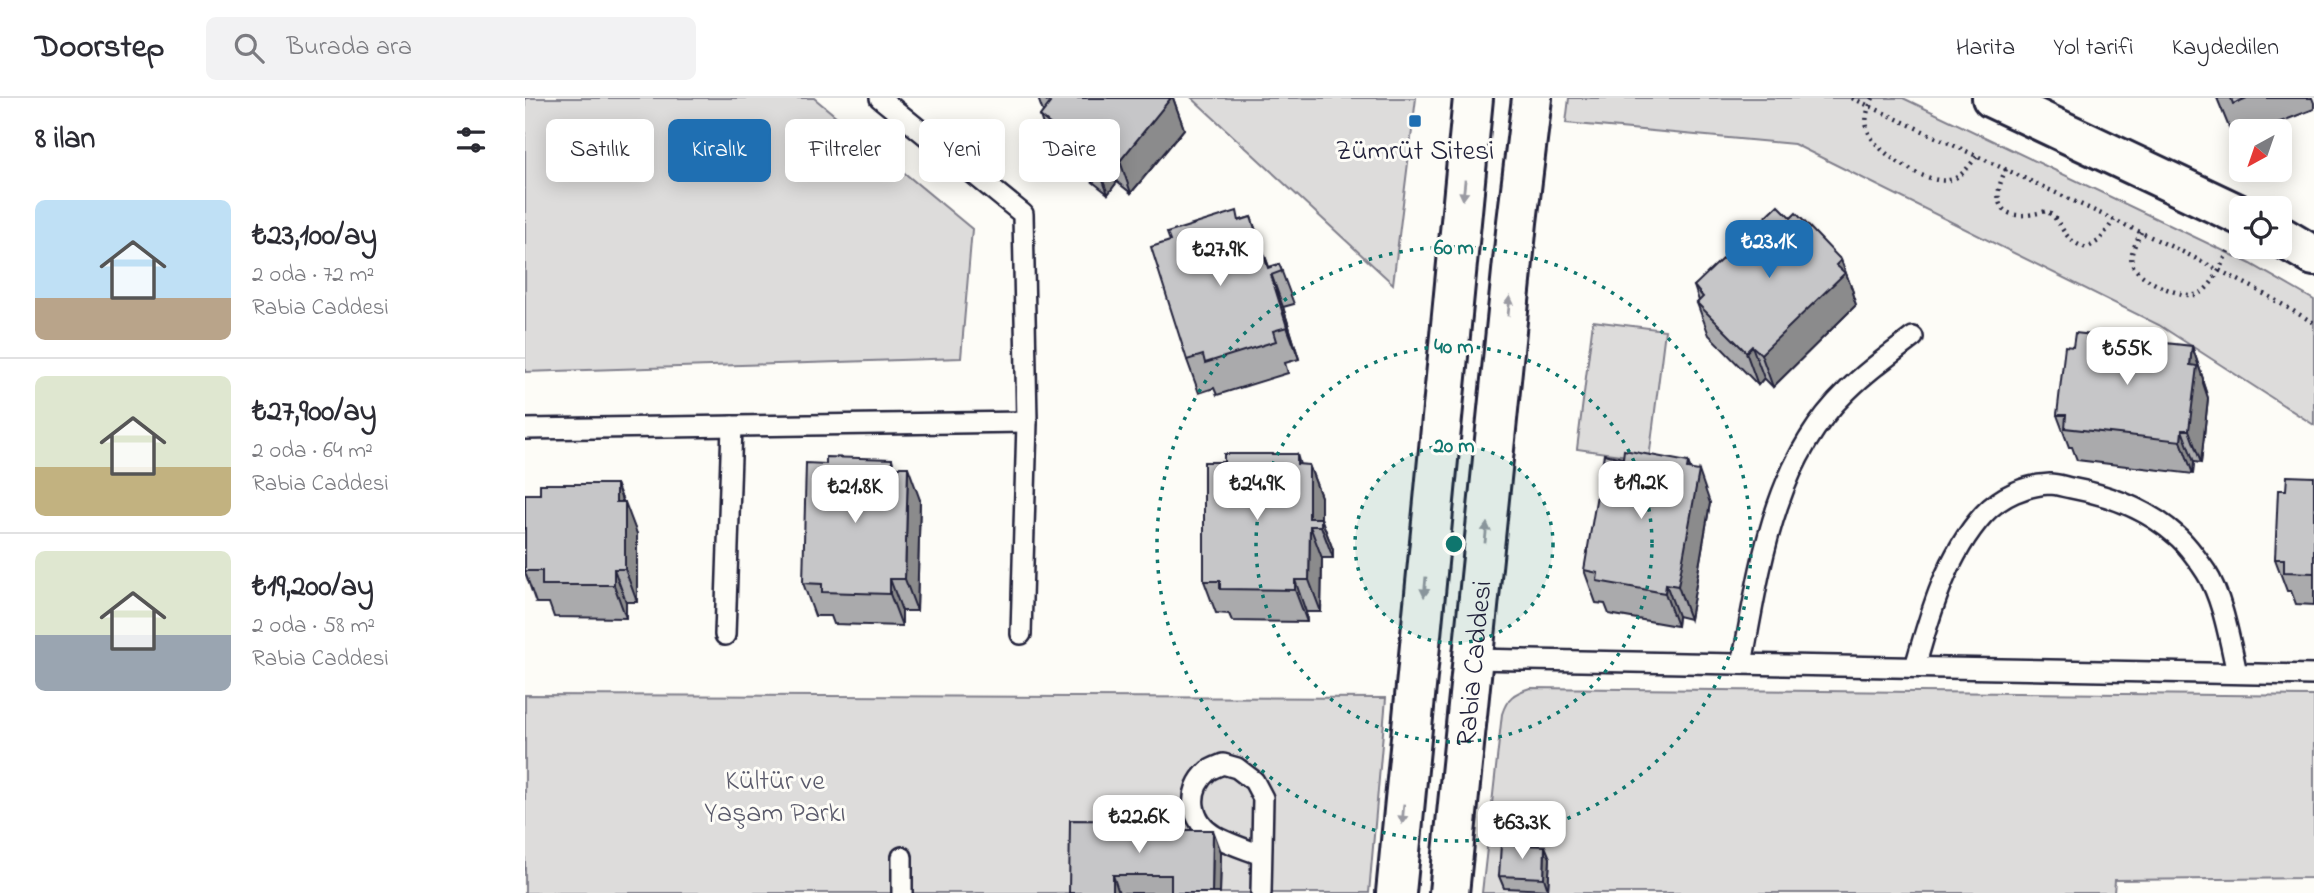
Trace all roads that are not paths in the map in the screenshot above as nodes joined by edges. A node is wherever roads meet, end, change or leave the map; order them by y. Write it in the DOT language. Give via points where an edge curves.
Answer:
graph roads {
  1 [pos="880,98"];
  2 [pos="1473,98"];
  3 [pos="1532,98"];
  4 [pos="1992,98"];
  5 [pos="2229,227"];
  6 [pos="2292,243"];
  7 [pos="2314,256"];
  8 [pos="1913,337"];
  9 [pos="1027,422"];
  10 [pos="732,426"];
  11 [pos="525,429"];
  12 [pos="1021,634"];
  13 [pos="725,635"];
  14 [pos="1473,659"];
  15 [pos="1742,664"];
  16 [pos="1915,667"];
  17 [pos="2237,673"];
  18 [pos="2314,675"];
  19 [pos="1261,855"];
  20 [pos="902,857"];
  21 [pos="902,893"];
  22 [pos="1261,893"];
  23 [pos="1396,893"];
  24 [pos="1449,893"];
  1 -- 9 [label="lane" via="1023,214"];
  2 -- 23 [label="street, Rabia Caddesi, one-way"];
  14 -- 3 [label="street, Rabia Caddesi, one-way"];
  4 -- 5 [label="street"];
  6 -- 7 [label="street"];
  8 -- 15 [label="lane" via="1844,393 1802,447 1775,509"];
  9 -- 10 [label="lane"];
  9 -- 12 [label="lane"];
  10 -- 11 [label="lane"];
  10 -- 13 [label="lane"];
  14 -- 15 [label="lane"];
  14 -- 24 [label="street, Rabia Caddesi"];
  15 -- 16 [label="lane"];
  16 -- 17 [label="lane"];
  16 -- 17 [label="lane" via="1948,570 1972,530 1985,513 2014,492 2051,484 2099,493 2143,511 2178,536 2207,574 2223,613"];
  17 -- 18 [label="lane"];
  19 -- 19 [label="lane" via="1263,797 1254,781 1223,764 1209,770 1193,795 1197,820 1213,835"];
  19 -- 22 [label="lane"];
  20 -- 21 [label="lane"];
}
